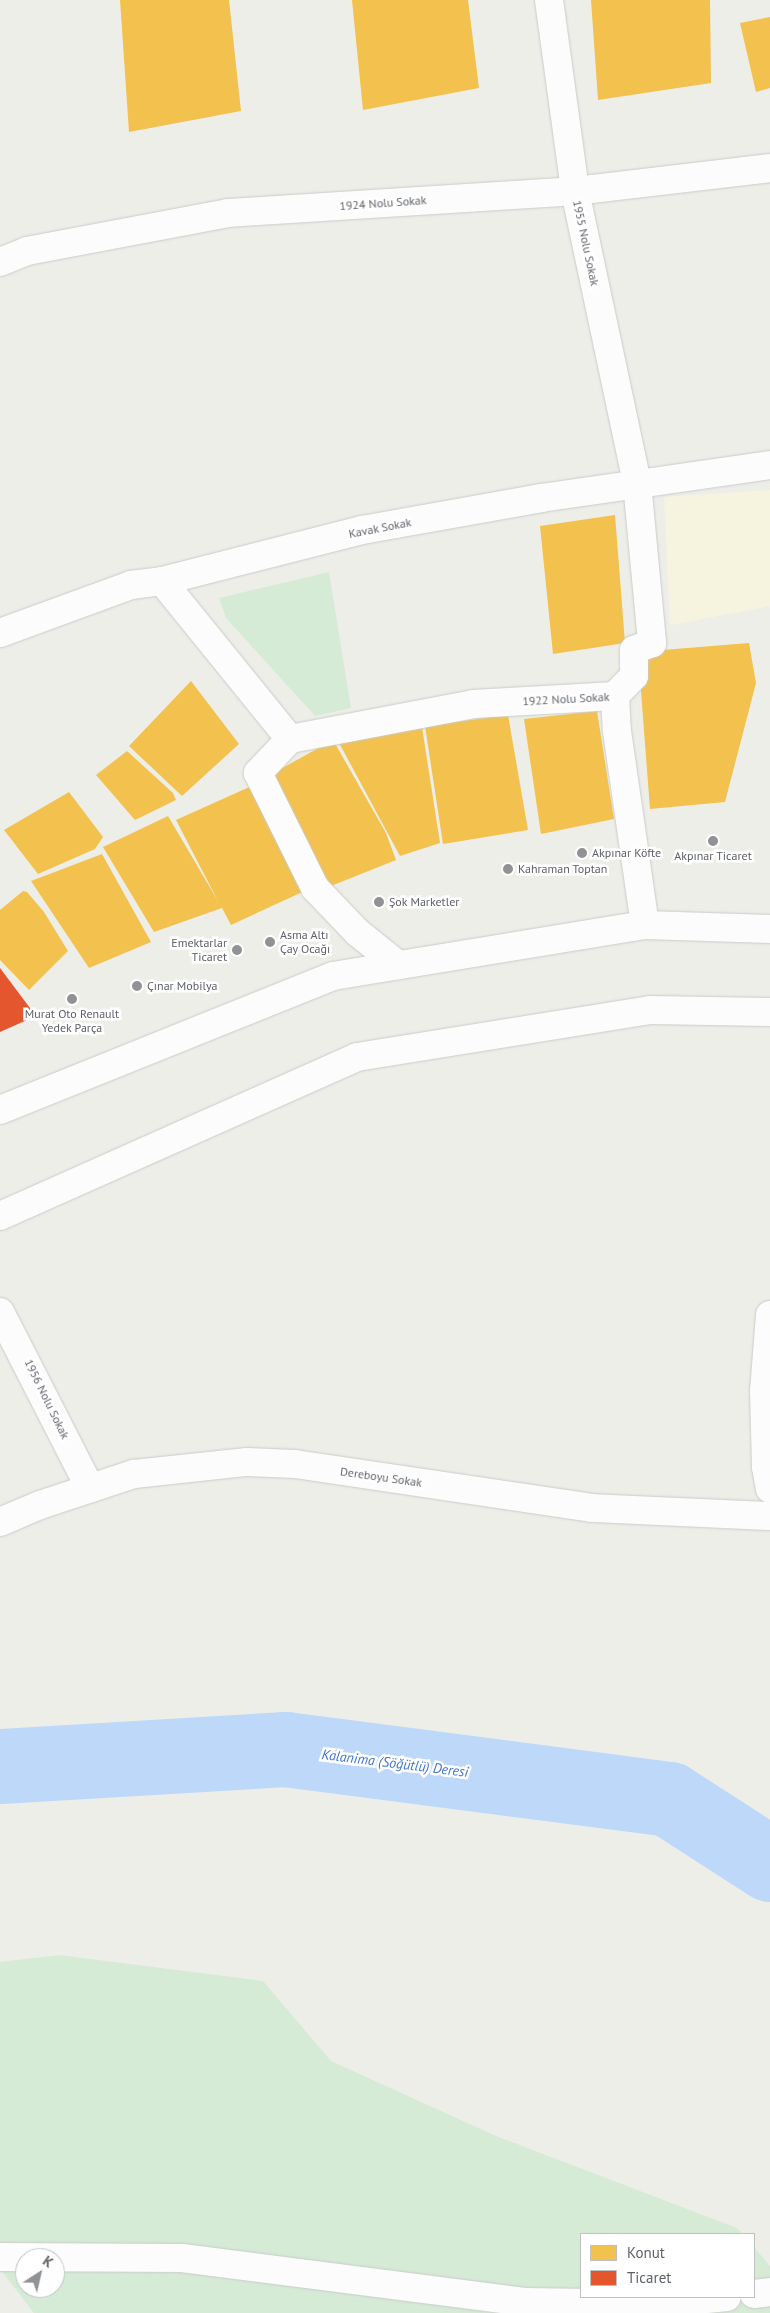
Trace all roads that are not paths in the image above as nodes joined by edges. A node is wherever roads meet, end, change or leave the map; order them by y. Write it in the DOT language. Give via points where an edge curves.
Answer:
graph roads {
  1 [pos="549,0"];
  2 [pos="770,168"];
  3 [pos="575,191"];
  4 [pos="0,262"];
  5 [pos="770,465"];
  6 [pos="637,483"];
  7 [pos="162,581"];
  8 [pos="0,633"];
  9 [pos="615,696"];
  10 [pos="290,739"];
  11 [pos="645,925"];
  12 [pos="770,929"];
  13 [pos="398,965"];
  14 [pos="770,1012"];
  15 [pos="0,1110"];
  16 [pos="0,1216"];
  17 [pos="0,1312"];
  18 [pos="770,1315"];
  19 [pos="90,1488"];
  20 [pos="770,1488"];
  21 [pos="770,1516"];
  22 [pos="0,1522"];
  23 [pos="0,2256"];
  24 [pos="770,2292"];
  25 [pos="755,2294"];
  26 [pos="717,2298"];
  1 -- 3 [label="street, 1955 Nolu Sokak"];
  2 -- 3 [label="street, 1924 Nolu Sokak"];
  3 -- 4 [label="street, 1924 Nolu Sokak" via="228,213 27,251"];
  3 -- 6 [label="street, 1955 Nolu Sokak"];
  5 -- 6 [label="street, Kavak Sokak"];
  6 -- 7 [label="street, Kavak Sokak" via="362,530"];
  6 -- 9 [label="street, 1955 Nolu Sokak" via="652,643 634,650 634,676"];
  7 -- 8 [label="street, Kavak Sokak" via="131,585"];
  7 -- 10 [label="street"];
  9 -- 10 [label="street, 1922 Nolu Sokak" via="473,704"];
  9 -- 11 [label="street, 1922 Nolu Sokak"];
  10 -- 13 [label="street" via="258,773 315,888 357,932"];
  11 -- 12 [label="street"];
  11 -- 13 [label="street"];
  13 -- 15 [label="street" via="332,976"];
  14 -- 16 [label="street" via="650,1010 357,1057"];
  17 -- 19 [label="street, 1956 Nolu Sokak"];
  18 -- 20 [label="street" via="764,1391 766,1467"];
  19 -- 21 [label="street, Dereboyu Sokak" via="134,1474 247,1462 296,1464 592,1508"];
  19 -- 22 [label="street, Dereboyu Sokak"];
  23 -- 26 [label="street" via="182,2258 524,2302 657,2304"];
  24 -- 25 [label="street"];
}
